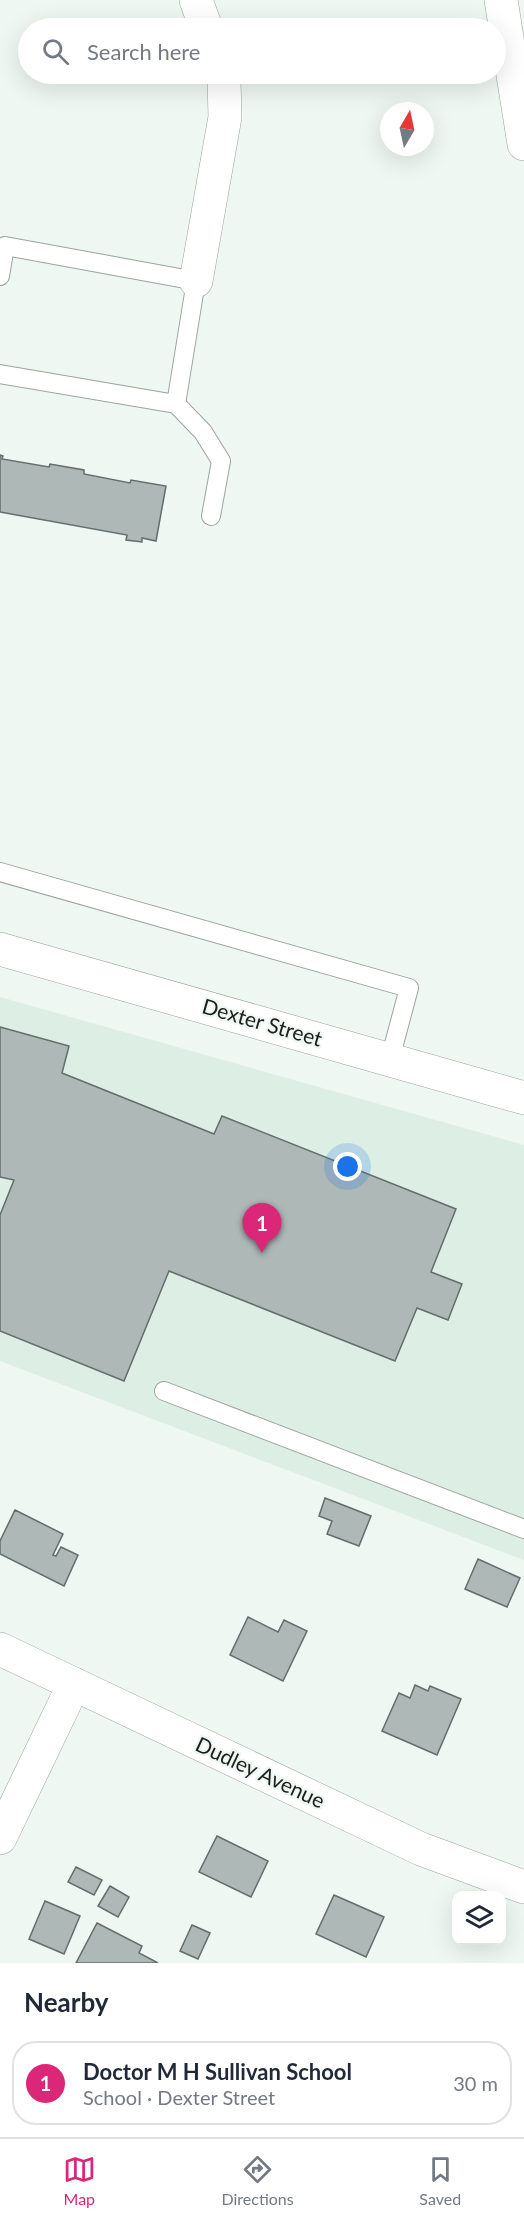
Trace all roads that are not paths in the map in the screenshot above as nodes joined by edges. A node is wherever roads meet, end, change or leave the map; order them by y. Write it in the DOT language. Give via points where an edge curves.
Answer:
graph roads {
  1 [pos="196,0"];
  2 [pos="501,0"];
  3 [pos="202,18"];
  4 [pos="504,18"];
  5 [pos="506,31"];
  6 [pos="224,84"];
  7 [pos="524,144"];
  8 [pos="0,276"];
  9 [pos="196,281"];
  10 [pos="0,374"];
  11 [pos="176,404"];
  12 [pos="211,516"];
  13 [pos="0,872"];
  14 [pos="0,949"];
  15 [pos="390,1059"];
  16 [pos="524,1098"];
  17 [pos="164,1391"];
  18 [pos="524,1529"];
  19 [pos="0,1649"];
  20 [pos="74,1684"];
  21 [pos="0,1838"];
  22 [pos="524,1887"];
  1 -- 3 [label="street"];
  2 -- 4 [label="street"];
  5 -- 7 [label="street"];
  6 -- 9 [label="street" via="225,117"];
  8 -- 9 [label="lane" via="5,246"];
  9 -- 11 [label="lane"];
  10 -- 11 [label="lane"];
  11 -- 12 [label="lane" via="203,432 221,461"];
  13 -- 15 [label="lane" via="409,988"];
  14 -- 15 [label="street, Dexter Street"];
  15 -- 16 [label="street, Dexter Street"];
  17 -- 18 [label="lane"];
  19 -- 20 [label="street, Dudley Avenue"];
  20 -- 21 [label="street"];
  20 -- 22 [label="street, Dudley Avenue" via="421,1849"];
}
